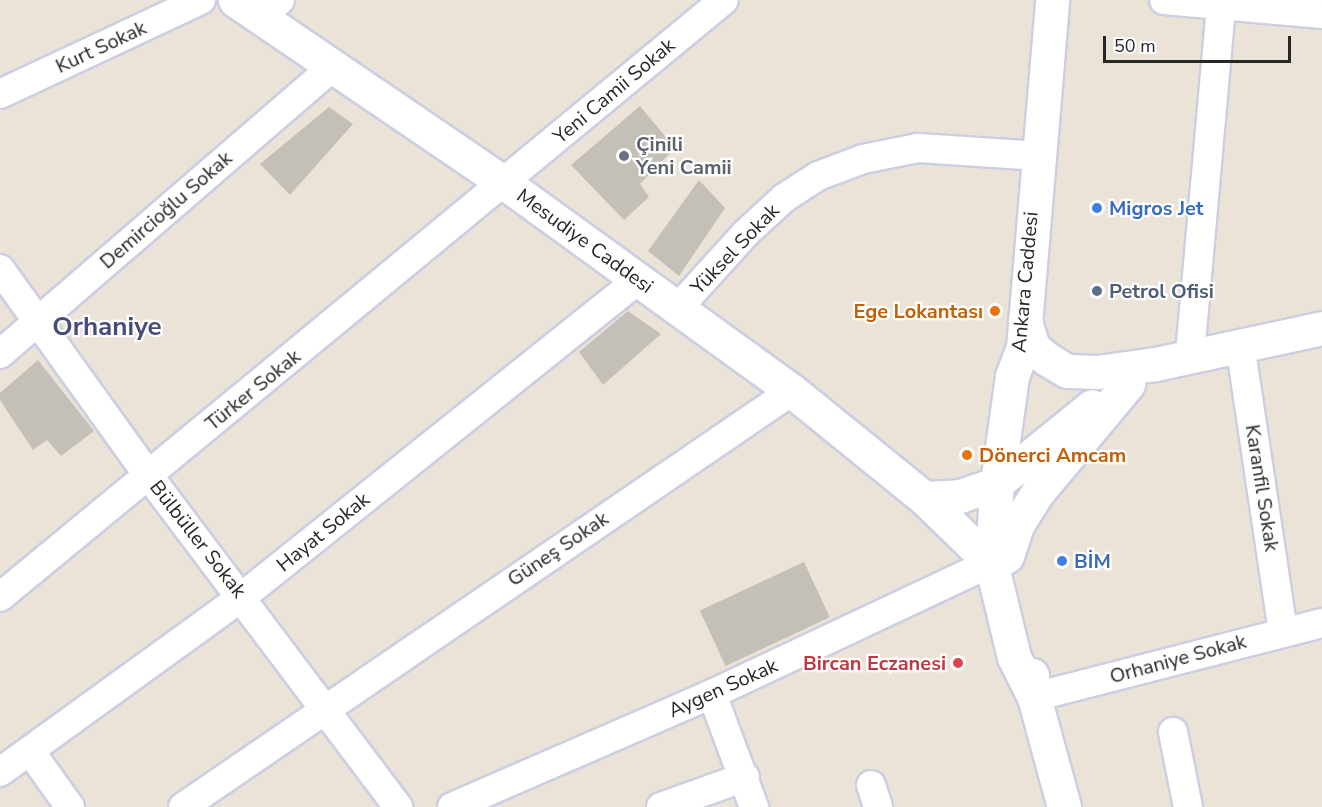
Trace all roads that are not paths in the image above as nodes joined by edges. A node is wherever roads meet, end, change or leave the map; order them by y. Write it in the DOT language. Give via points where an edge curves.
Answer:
graph roads {
  1 [pos="201,0"];
  2 [pos="724,0"];
  3 [pos="1052,0"];
  4 [pos="1164,0"];
  5 [pos="1221,5"];
  6 [pos="258,6"];
  7 [pos="1322,14"];
  8 [pos="333,67"];
  9 [pos="0,94"];
  10 [pos="1037,156"];
  11 [pos="506,184"];
  12 [pos="0,269"];
  13 [pos="638,280"];
  14 [pos="678,308"];
  15 [pos="1322,319"];
  16 [pos="37,321"];
  17 [pos="1322,328"];
  18 [pos="1024,335"];
  19 [pos="1240,344"];
  20 [pos="0,354"];
  21 [pos="1190,354"];
  22 [pos="1156,364"];
  23 [pos="792,391"];
  24 [pos="148,475"];
  25 [pos="1017,485"];
  26 [pos="924,498"];
  27 [pos="999,559"];
  28 [pos="0,597"];
  29 [pos="243,597"];
  30 [pos="1322,623"];
  31 [pos="1283,632"];
  32 [pos="711,694"];
  33 [pos="1034,697"];
  34 [pos="325,708"];
  35 [pos="1173,732"];
  36 [pos="30,752"];
  37 [pos="0,772"];
  38 [pos="745,777"];
  39 [pos="70,807"];
  40 [pos="183,807"];
  41 [pos="398,807"];
  42 [pos="452,807"];
  43 [pos="661,807"];
  44 [pos="754,807"];
  45 [pos="1064,807"];
  46 [pos="1188,807"];
  1 -- 9 [label="street, Kurt Sokak"];
  2 -- 11 [label="street, Yeni Camii Sokak"];
  3 -- 10 [label="street, Ankara Caddesi"];
  4 -- 5 [label="street"];
  5 -- 7 [label="street"];
  5 -- 21 [label="street"];
  6 -- 8 [label="street, Mesudiye Caddesi"];
  8 -- 11 [label="street, Mesudiye Caddesi"];
  8 -- 16 [label="street, Demircioğlu Sokak"];
  10 -- 14 [label="street, Yüksel Sokak" via="918,148 863,159 818,176 784,198 746,233"];
  10 -- 18 [label="street, Ankara Caddesi"];
  11 -- 13 [label="street, Mesudiye Caddesi"];
  11 -- 24 [label="street, Türker Sokak"];
  12 -- 16 [label="street, Bülbüller Sokak"];
  13 -- 14 [label="street, Mesudiye Caddesi"];
  13 -- 29 [label="street, Hayat Sokak"];
  14 -- 23 [label="street, Mesudiye Caddesi"];
  15 -- 17 [label="street"];
  16 -- 20 [label="street, Demircioğlu Sokak"];
  16 -- 24 [label="street, Bülbüller Sokak"];
  17 -- 19 [label="street"];
  18 -- 22 [label="street" via="1033,347 1067,371 1097,372"];
  18 -- 25 [label="street, Ankara Caddesi" via="1012,376"];
  19 -- 21 [label="street"];
  19 -- 31 [label="street, Karanfil Sokak"];
  21 -- 22 [label="street"];
  22 -- 25 [label="street" via="1095,404"];
  23 -- 26 [label="street, Mesudiye Caddesi"];
  23 -- 34 [label="street, Güneş Sokak"];
  24 -- 28 [label="street, Türker Sokak"];
  24 -- 29 [label="street, Bülbüller Sokak"];
  25 -- 26 [label="street" via="960,496"];
  25 -- 27 [label="street, Ankara Caddesi"];
  26 -- 27 [label="street, Mesudiye Caddesi"];
  27 -- 32 [label="street, Aygen Sokak"];
  27 -- 33 [label="street" via="1014,657"];
  29 -- 34 [label="street, Bülbüller Sokak"];
  29 -- 36 [label="street, Hayat Sokak"];
  30 -- 31 [label="street, Orhaniye Sokak"];
  31 -- 33 [label="street, Orhaniye Sokak"];
  32 -- 38 [label="street"];
  32 -- 42 [label="street, Aygen Sokak"];
  33 -- 45 [label="street"];
  34 -- 40 [label="street, Güneş Sokak"];
  34 -- 41 [label="street, Bülbüller Sokak"];
  35 -- 46 [label="street"];
  36 -- 37 [label="street, Hayat Sokak"];
  36 -- 39 [label="street"];
  38 -- 43 [label="street"];
  38 -- 44 [label="street"];
}
